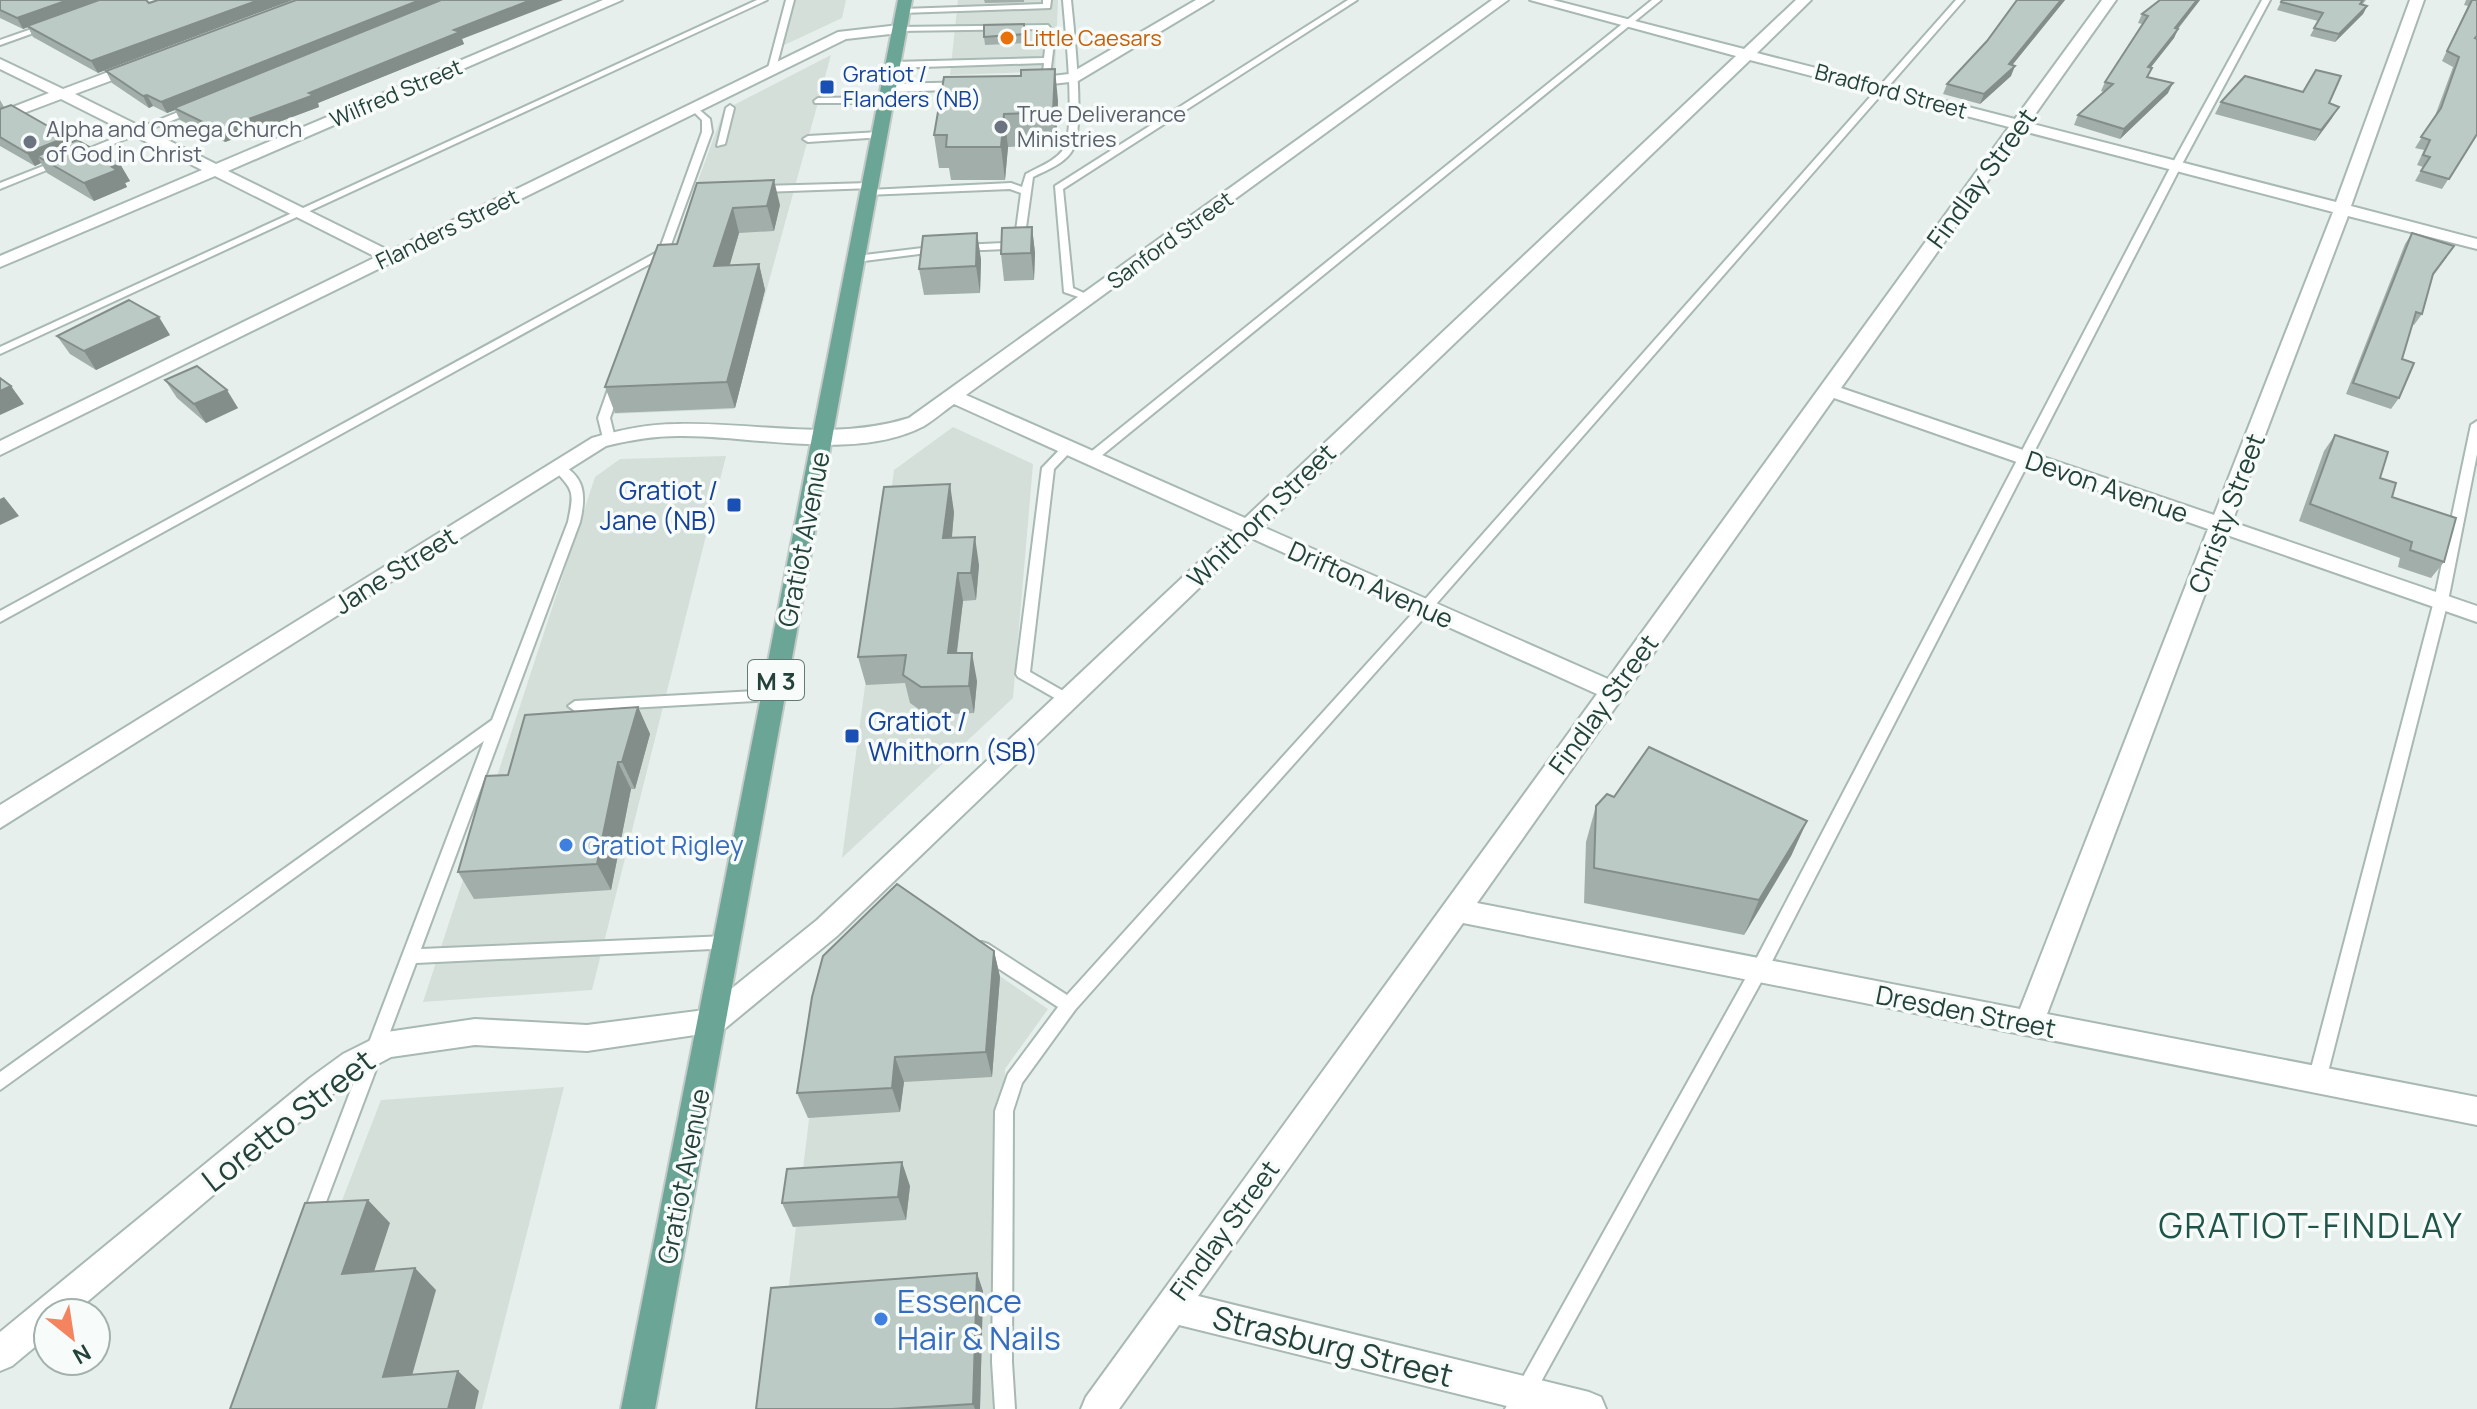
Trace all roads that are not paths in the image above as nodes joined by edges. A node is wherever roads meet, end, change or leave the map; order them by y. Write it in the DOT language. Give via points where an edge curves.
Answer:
graph roads {
  1 [pos="615,0"];
  2 [pos="763,0"];
  3 [pos="790,0"];
  4 [pos="1047,0"];
  5 [pos="1067,0"];
  6 [pos="1206,0"];
  7 [pos="1353,0"];
  8 [pos="1501,0"];
  9 [pos="1537,0"];
  10 [pos="1657,0"];
  11 [pos="1804,0"];
  12 [pos="1960,0"];
  13 [pos="2109,0"];
  14 [pos="2266,0"];
  15 [pos="2417,0"];
  16 [pos="902,13"];
  17 [pos="55,24"];
  18 [pos="1628,24"];
  19 [pos="0,43"];
  20 [pos="1747,54"];
  21 [pos="1048,60"];
  22 [pos="152,61"];
  23 [pos="0,63"];
  24 [pos="771,72"];
  25 [pos="1073,78"];
  26 [pos="1046,82"];
  27 [pos="890,84"];
  28 [pos="1017,84"];
  29 [pos="988,85"];
  30 [pos="1881,89"];
  31 [pos="63,94"];
  32 [pos="818,101"];
  33 [pos="209,103"];
  34 [pos="699,112"];
  35 [pos="0,117"];
  36 [pos="2020,125"];
  37 [pos="138,131"];
  38 [pos="880,135"];
  39 [pos="808,139"];
  40 [pos="711,145"];
  41 [pos="2176,166"];
  42 [pos="215,170"];
  43 [pos="0,186"];
  44 [pos="744,189"];
  45 [pos="870,190"];
  46 [pos="686,191"];
  47 [pos="700,191"];
  48 [pos="1026,192"];
  49 [pos="2342,209"];
  50 [pos="303,214"];
  51 [pos="2477,244"];
  52 [pos="664,252"];
  53 [pos="389,257"];
  54 [pos="856,259"];
  55 [pos="0,262"];
  56 [pos="659,266"];
  57 [pos="1090,298"];
  58 [pos="0,351"];
  59 [pos="619,377"];
  60 [pos="1829,390"];
  61 [pos="954,397"];
  62 [pos="2477,425"];
  63 [pos="822,437"];
  64 [pos="609,438"];
  65 [pos="1069,447"];
  66 [pos="0,449"];
  67 [pos="1091,458"];
  68 [pos="2027,458"];
  69 [pos="558,467"];
  70 [pos="2222,526"];
  71 [pos="1247,529"];
  72 [pos="2441,601"];
  73 [pos="1425,608"];
  74 [pos="2477,614"];
  75 [pos="0,617"];
  76 [pos="1613,691"];
  77 [pos="773,695"];
  78 [pos="1067,700"];
  79 [pos="575,706"];
  80 [pos="497,723"];
  81 [pos="0,818"];
  82 [pos="1454,910"];
  83 [pos="966,939"];
  84 [pos="727,943"];
  85 [pos="409,956"];
  86 [pos="1759,970"];
  87 [pos="1069,1005"];
  88 [pos="712,1022"];
  89 [pos="2029,1023"];
  90 [pos="373,1052"];
  91 [pos="2317,1080"];
  92 [pos="0,1082"];
  93 [pos="2477,1111"];
  94 [pos="306,1230"];
  95 [pos="67,1297"];
  96 [pos="1170,1306"];
  97 [pos="32,1327"];
  98 [pos="0,1354"];
  99 [pos="1519,1401"];
  100 [pos="638,1409"];
  101 [pos="1005,1409"];
  102 [pos="1098,1409"];
  103 [pos="1589,1409"];
  1 -- 42 [label="street, Wilfred Street"];
  2 -- 50 [label="lane"];
  3 -- 24 [label="lane"];
  4 -- 16 [label="lane" via="1047,6"];
  5 -- 25 [label="lane"];
  6 -- 25 [label="street"];
  7 -- 57 [label="lane" via="1058,188 1068,290"];
  8 -- 57 [label="street, Sanford Street"];
  9 -- 18 [label="street, Bradford Street"];
  10 -- 18 [label="lane"];
  11 -- 20 [label="street, Whithorn Street"];
  12 -- 30 [label="lane"];
  13 -- 36 [label="street, Findlay Street"];
  14 -- 41 [label="lane"];
  15 -- 49 [label="street, Christy Street"];
  16 -- 21 [label="lane" via="997,33 1039,26 1051,34"];
  16 -- 24 [label="street, Flanders Street" via="843,35"];
  16 -- 27 [label="main road, Gratiot Avenue / M 3"];
  17 -- 19 [label="lane"];
  18 -- 20 [label="street, Bradford Street"];
  18 -- 67 [label="lane"];
  20 -- 30 [label="street, Bradford Street"];
  20 -- 71 [label="street, Whithorn Street"];
  21 -- 26 [label="lane"];
  21 -- 27 [label="lane"];
  22 -- 31 [label="street"];
  23 -- 31 [label="street"];
  24 -- 34 [label="street, Flanders Street"];
  25 -- 26 [label="street"];
  25 -- 48 [label="lane" via="1071,145 1059,160 1029,176"];
  26 -- 28 [label="street"];
  27 -- 29 [label="street"];
  27 -- 32 [label="lane"];
  27 -- 38 [label="main road, Gratiot Avenue / M 3"];
  30 -- 36 [label="street, Bradford Street"];
  30 -- 73 [label="lane"];
  31 -- 35 [label="street"];
  31 -- 37 [label="street"];
  33 -- 37 [label="lane"];
  34 -- 40 [label="lane"];
  34 -- 40 [label="lane" via="727,109"];
  34 -- 53 [label="street, Flanders Street"];
  36 -- 41 [label="street, Bradford Street"];
  36 -- 60 [label="street, Findlay Street"];
  37 -- 42 [label="street"];
  37 -- 43 [label="lane"];
  38 -- 39 [label="lane"];
  38 -- 45 [label="main road, Gratiot Avenue / M 3"];
  40 -- 46 [label="lane"];
  41 -- 49 [label="street, Bradford Street"];
  41 -- 68 [label="lane"];
  42 -- 50 [label="street"];
  42 -- 55 [label="street, Wilfred Street"];
  44 -- 45 [label="lane"];
  45 -- 48 [label="lane" via="1011,186"];
  45 -- 54 [label="main road, Gratiot Avenue / M 3"];
  46 -- 47 [label="lane"];
  46 -- 52 [label="lane"];
  48 -- 54 [label="lane" via="1020,240 1006,246"];
  49 -- 51 [label="street, Bradford Street"];
  49 -- 70 [label="street, Christy Street"];
  50 -- 53 [label="street"];
  50 -- 58 [label="lane"];
  52 -- 56 [label="lane"];
  52 -- 75 [label="lane"];
  53 -- 66 [label="street, Flanders Street"];
  54 -- 63 [label="main road, Gratiot Avenue / M 3"];
  57 -- 61 [label="street, Sanford Street"];
  59 -- 64 [label="lane" via="604,418"];
  60 -- 68 [label="street, Devon Avenue"];
  60 -- 76 [label="street, Findlay Street"];
  61 -- 63 [label="street, Sanford Street" via="899,430"];
  61 -- 65 [label="street, Drifton Avenue"];
  62 -- 72 [label="lane"];
  63 -- 64 [label="street, Jane Street" via="741,430"];
  63 -- 77 [label="main road, Gratiot Avenue / M 3"];
  64 -- 69 [label="street, Jane Street"];
  65 -- 67 [label="street, Drifton Avenue"];
  65 -- 78 [label="lane" via="1048,468 1023,674"];
  67 -- 71 [label="street, Drifton Avenue"];
  68 -- 70 [label="street, Devon Avenue"];
  68 -- 86 [label="lane"];
  69 -- 80 [label="lane" via="575,481 579,494 574,522"];
  69 -- 81 [label="street, Jane Street"];
  70 -- 72 [label="street, Devon Avenue"];
  70 -- 89 [label="street, Christy Street"];
  71 -- 73 [label="street, Drifton Avenue"];
  71 -- 78 [label="street, Whithorn Street"];
  72 -- 74 [label="street, Devon Avenue"];
  72 -- 91 [label="lane"];
  73 -- 76 [label="street, Drifton Avenue"];
  73 -- 87 [label="lane"];
  76 -- 82 [label="street, Findlay Street"];
  77 -- 79 [label="lane"];
  77 -- 84 [label="main road, Gratiot Avenue / M 3"];
  78 -- 88 [label="street, Whithorn Street" via="883,886"];
  80 -- 85 [label="lane"];
  80 -- 92 [label="lane"];
  82 -- 86 [label="street, Dresden Street"];
  82 -- 96 [label="street, Findlay Street"];
  83 -- 87 [label="lane"];
  84 -- 85 [label="lane"];
  84 -- 88 [label="main road, Gratiot Avenue / M 3"];
  85 -- 90 [label="lane"];
  86 -- 89 [label="street, Dresden Street"];
  86 -- 99 [label="lane"];
  87 -- 101 [label="lane" via="1014,1079 1004,1111"];
  88 -- 90 [label="street, Loretto Street" via="587,1038 475,1032 387,1045"];
  88 -- 100 [label="main road, Gratiot Avenue / M 3"];
  89 -- 91 [label="street, Dresden Street"];
  90 -- 94 [label="lane"];
  90 -- 95 [label="street, Loretto Street" via="320,1087"];
  91 -- 93 [label="street, Dresden Street"];
  96 -- 99 [label="street, Strasburg Street"];
  96 -- 102 [label="street, Findlay Street"];
  97 -- 98 [label="street, Loretto Street"];
  99 -- 103 [label="street, Strasburg Street"];
}
